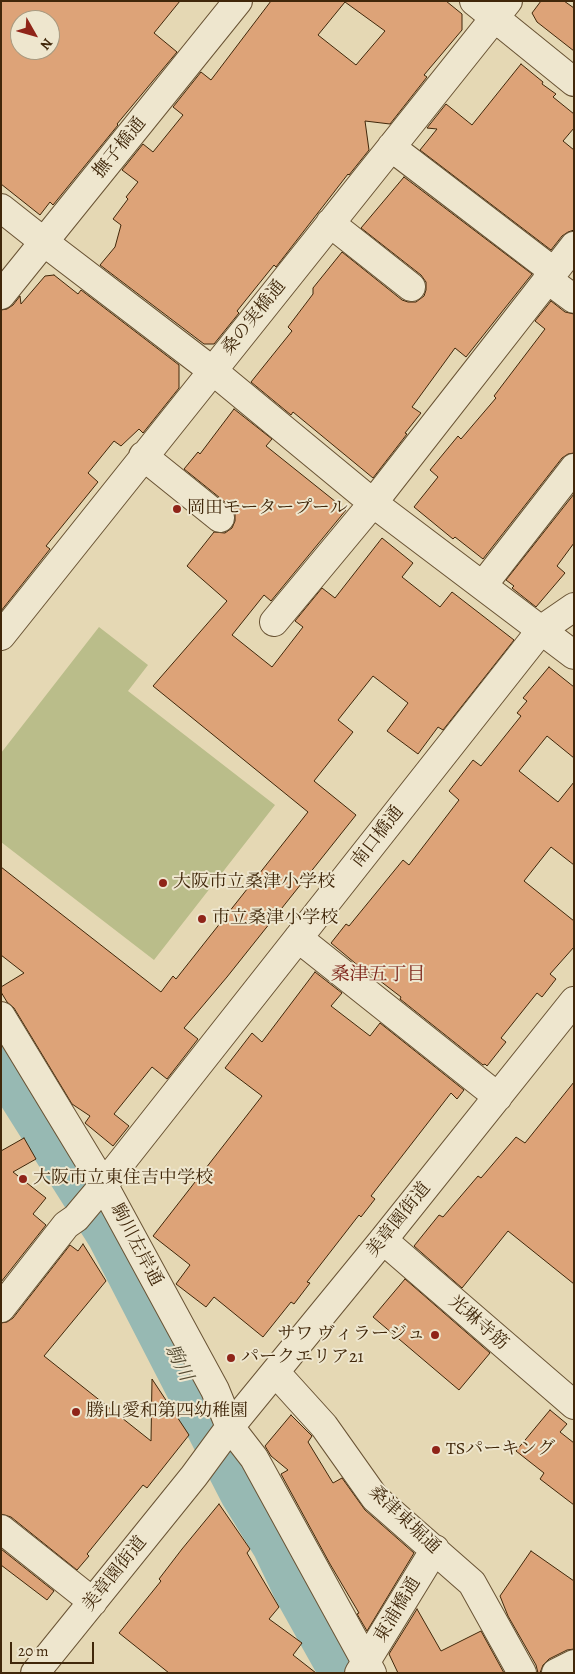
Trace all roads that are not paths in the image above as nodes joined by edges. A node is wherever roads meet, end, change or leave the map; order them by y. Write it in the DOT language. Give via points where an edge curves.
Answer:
graph roads {
  1 [pos="238,1"];
  2 [pos="492,7"];
  3 [pos="574,82"];
  4 [pos="391,146"];
  5 [pos="1,208"];
  6 [pos="330,223"];
  7 [pos="44,242"];
  8 [pos="574,246"];
  9 [pos="550,275"];
  10 [pos="412,287"];
  11 [pos="1,295"];
  12 [pos="574,299"];
  13 [pos="212,370"];
  14 [pos="143,456"];
  15 [pos="574,468"];
  16 [pos="373,503"];
  17 [pos="220,518"];
  18 [pos="483,585"];
  19 [pos="574,607"];
  20 [pos="274,622"];
  21 [pos="542,630"];
  22 [pos="1,636"];
  23 [pos="574,655"];
  24 [pos="298,938"];
  25 [pos="574,1001"];
  26 [pos="1,1016"];
  27 [pos="498,1097"];
  28 [pos="100,1188"];
  29 [pos="383,1240"];
  30 [pos="1,1308"];
  31 [pos="276,1373"];
  32 [pos="574,1405"];
  33 [pos="227,1432"];
  34 [pos="1,1529"];
  35 [pos="434,1550"];
  36 [pos="93,1602"];
  37 [pos="574,1664"];
  38 [pos="364,1670"];
  39 [pos="35,1673"];
  40 [pos="522,1673"];
  41 [pos="556,1673"];
  1 -- 7 [label="street, 撫子橋通"];
  2 -- 3 [label="street"];
  2 -- 4 [label="street, 桑の実橋通"];
  4 -- 6 [label="street, 桑の実橋通"];
  4 -- 9 [label="street"];
  5 -- 7 [label="street"];
  6 -- 10 [label="street"];
  6 -- 13 [label="street, 桑の実橋通"];
  7 -- 11 [label="street, 撫子橋通"];
  7 -- 13 [label="street"];
  8 -- 9 [label="street"];
  9 -- 12 [label="street"];
  9 -- 16 [label="street"];
  13 -- 14 [label="street, 桑の実橋通"];
  13 -- 16 [label="street"];
  14 -- 17 [label="street"];
  14 -- 22 [label="street, 桑の実橋通"];
  15 -- 18 [label="street"];
  16 -- 18 [label="street"];
  16 -- 20 [label="street"];
  18 -- 21 [label="street"];
  19 -- 21 [label="street, 南口橋通"];
  21 -- 23 [label="street"];
  21 -- 24 [label="street, 南口橋通"];
  24 -- 27 [label="street"];
  24 -- 28 [label="street, 南口橋通"];
  25 -- 27 [label="street, 美章園街道"];
  26 -- 28 [label="street, 駒川左岸通"];
  27 -- 29 [label="street, 美章園街道"];
  28 -- 30 [label="street, 南口橋通" via="76,1218 66,1225"];
  28 -- 33 [label="street, 駒川左岸通" via="215,1390"];
  29 -- 31 [label="street, 美章園街道"];
  29 -- 32 [label="street, 光琳寺筋"];
  31 -- 33 [label="street, 美章園街道"];
  31 -- 35 [label="street, 桑津東堀通" via="324,1426 375,1498"];
  33 -- 36 [label="street, 美章園街道"];
  33 -- 38 [label="street, 駒川左岸通" via="254,1458"];
  34 -- 36 [label="street"];
  35 -- 38 [label="street, 東浦橋通"];
  35 -- 40 [label="street, 桑津東堀通" via="472,1583"];
  36 -- 39 [label="street, 美章園街道"];
  37 -- 41 [label="street"];
}
